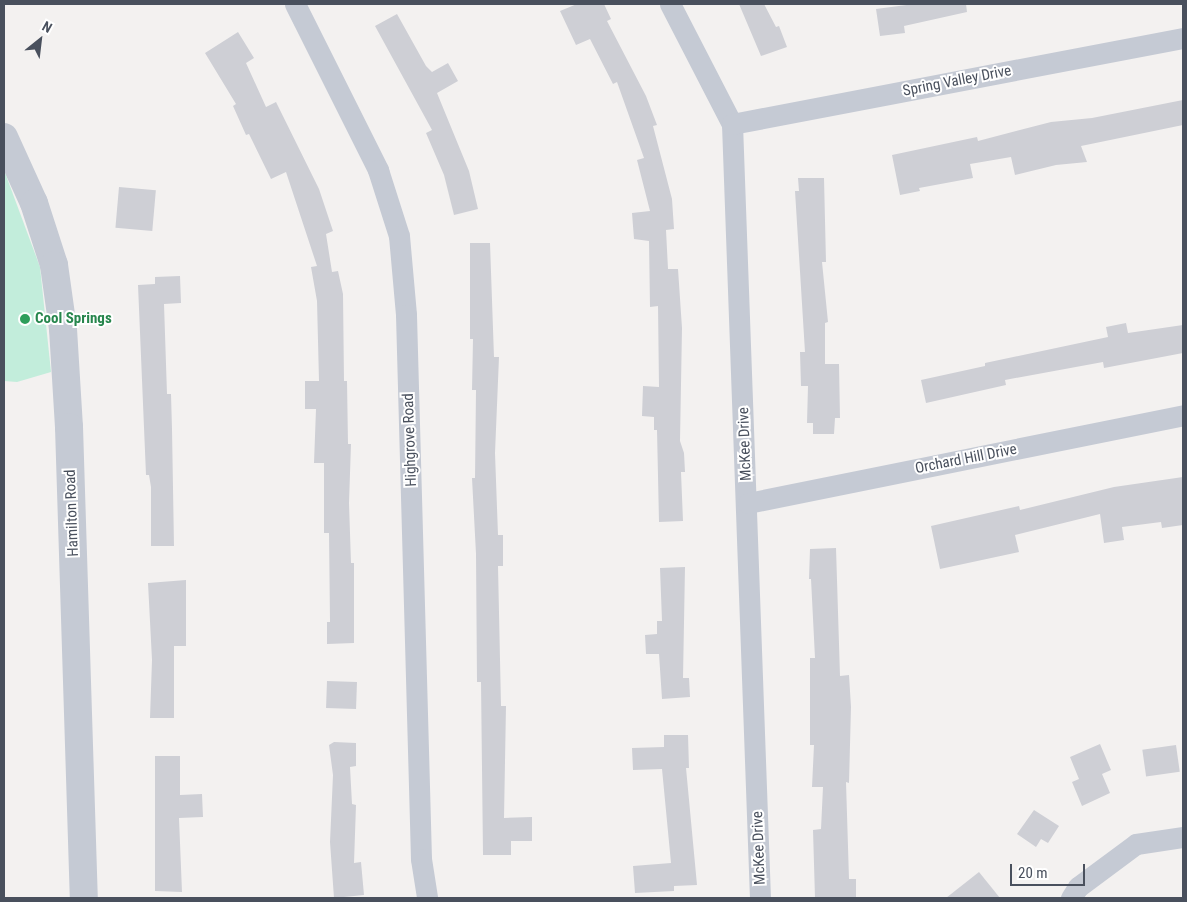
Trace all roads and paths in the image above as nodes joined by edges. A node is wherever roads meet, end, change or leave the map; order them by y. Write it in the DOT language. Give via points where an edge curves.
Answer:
graph roads {
  1 [pos="295,4"];
  2 [pos="670,4"];
  3 [pos="1183,38"];
  4 [pos="732,124"];
  5 [pos="4,138"];
  6 [pos="1183,415"];
  7 [pos="748,502"];
  8 [pos="1183,837"];
  9 [pos="84,898"];
  10 [pos="427,898"];
  11 [pos="760,898"];
  12 [pos="1071,898"];
  1 -- 10 [label="street, Highgrove Road" via="378,170 399,236 406,315 421,859"];
  2 -- 4 [label="street, McKee Drive"];
  3 -- 4 [label="street, Spring Valley Drive"];
  4 -- 7 [label="street, McKee Drive"];
  5 -- 9 [label="street, Hamilton Road" via="34,203 54,265 63,329 70,447"];
  6 -- 7 [label="street, Orchard Hill Drive"];
  7 -- 11 [label="street, McKee Drive"];
  8 -- 12 [label="street" via="1136,844 1078,887"];
}
